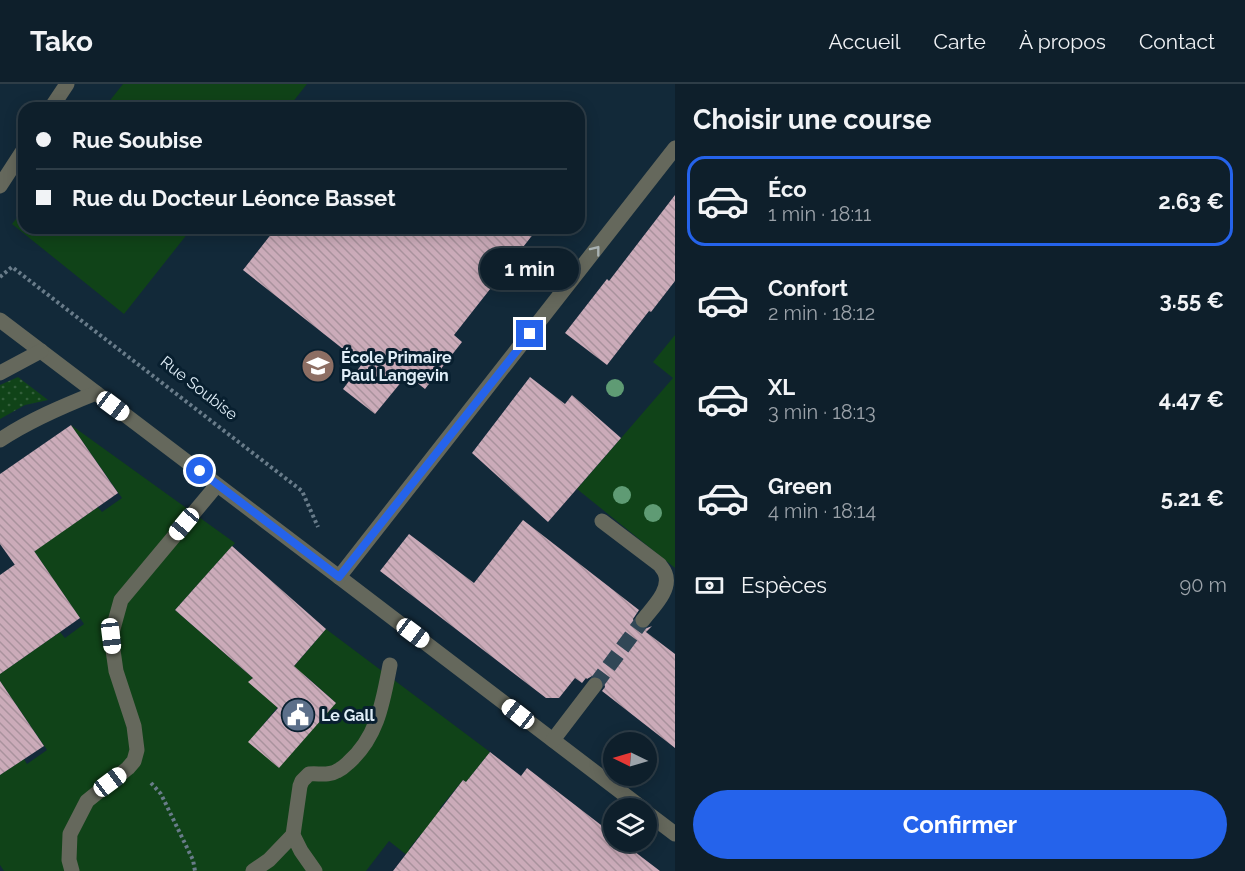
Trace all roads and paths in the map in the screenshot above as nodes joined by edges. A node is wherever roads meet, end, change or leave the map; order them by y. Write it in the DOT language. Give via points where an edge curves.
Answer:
graph roads {
  1 [pos="67,84"];
  2 [pos="55,102"];
  3 [pos="675,148"];
  4 [pos="18,158"];
  5 [pos="0,186"];
  6 [pos="0,277"];
  7 [pos="0,320"];
  8 [pos="41,351"];
  9 [pos="0,373"];
  10 [pos="96,393"];
  11 [pos="0,440"];
  12 [pos="217,485"];
  13 [pos="602,521"];
  14 [pos="319,530"];
  15 [pos="339,577"];
  16 [pos="643,620"];
  17 [pos="390,665"];
  18 [pos="594,685"];
  19 [pos="553,740"];
  20 [pos="134,761"];
  21 [pos="629,798"];
  22 [pos="657,820"];
  23 [pos="675,834"];
  24 [pos="293,835"];
  25 [pos="72,871"];
  26 [pos="195,871"];
  27 [pos="253,871"];
  28 [pos="315,871"];
  1 -- 2 [label="street"];
  15 -- 3 [label="street, one-way"];
  4 -- 5 [label="street"];
  6 -- 14 [label="path, Rue Soubise" via="12,267 302,491"];
  7 -- 8 [label="street"];
  8 -- 9 [label="street"];
  8 -- 10 [label="street"];
  10 -- 11 [label="street" via="19,427"];
  10 -- 12 [label="street"];
  12 -- 15 [label="street"];
  12 -- 20 [label="street" via="121,600 111,636 116,670 134,726"];
  13 -- 16 [label="street" via="660,565 666,574 662,595"];
  15 -- 19 [label="street"];
  17 -- 24 [label="street" via="367,742 336,772 309,774 302,781"];
  18 -- 19 [label="street"];
  19 -- 21 [label="street"];
  20 -- 25 [label="street" via="87,801 70,834"];
  20 -- 26 [label="path" via="160,795"];
  22 -- 23 [label="street"];
  24 -- 27 [label="street"];
  24 -- 28 [label="street"];
}
